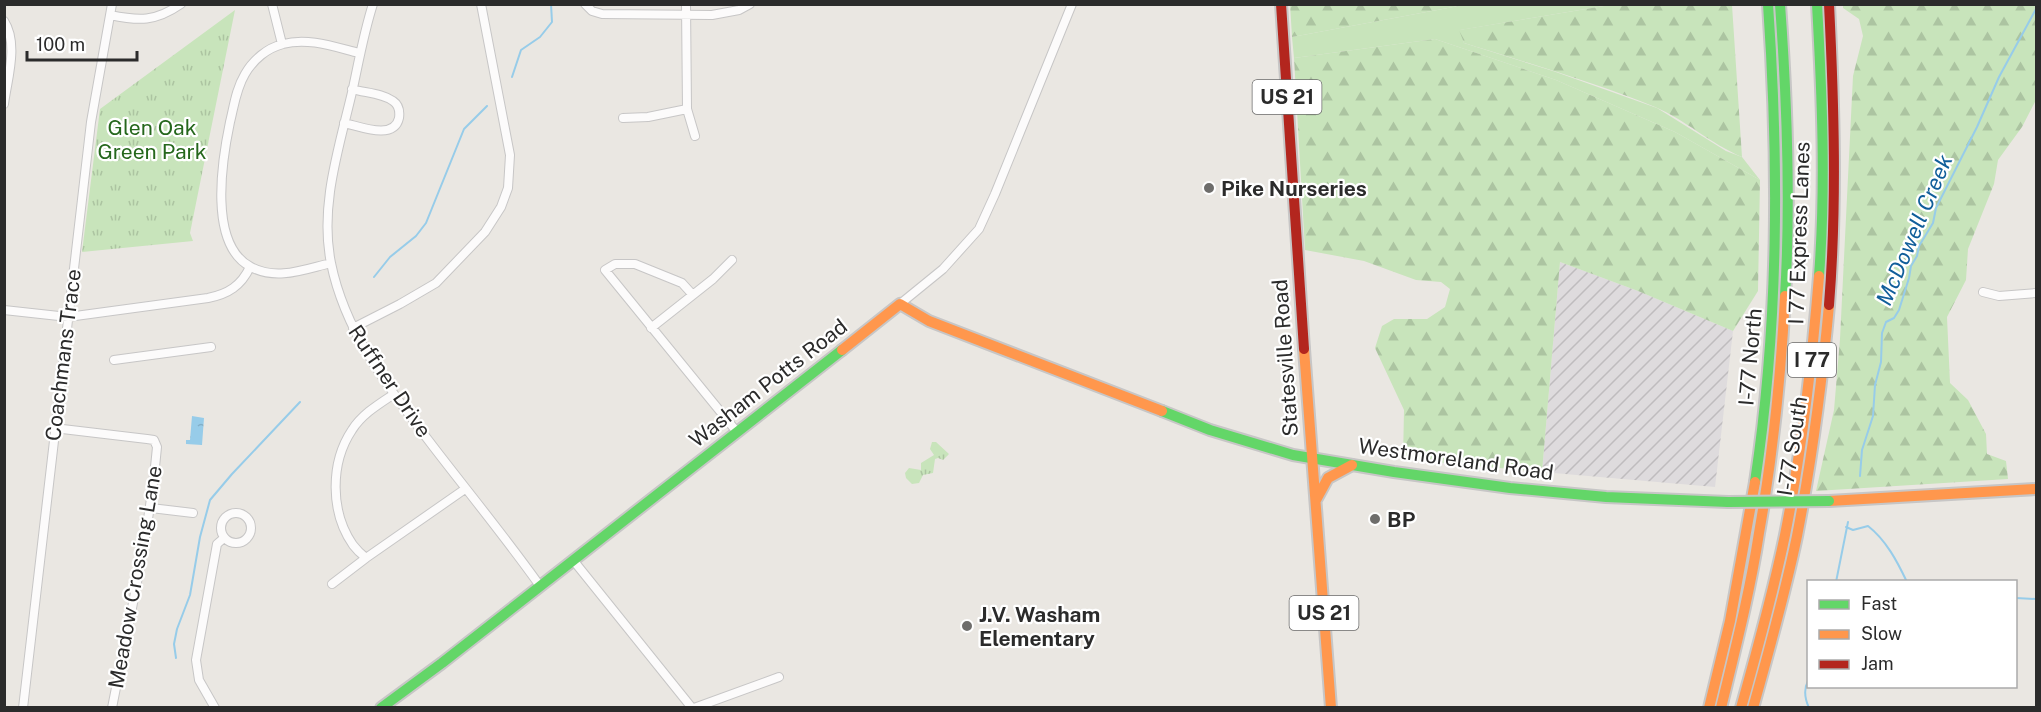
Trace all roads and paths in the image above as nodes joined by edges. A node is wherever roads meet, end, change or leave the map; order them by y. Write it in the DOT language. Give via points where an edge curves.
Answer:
graph roads {
  1 [pos="112,4"];
  2 [pos="181,4"];
  3 [pos="272,4"];
  4 [pos="373,4"];
  5 [pos="481,4"];
  6 [pos="585,4"];
  7 [pos="686,4"];
  8 [pos="750,4"];
  9 [pos="1072,4"];
  10 [pos="1281,4"];
  11 [pos="1768,4"];
  12 [pos="1780,4"];
  13 [pos="1817,4"];
  14 [pos="1829,4"];
  15 [pos="110,15"];
  16 [pos="686,15"];
  17 [pos="4,21"];
  18 [pos="282,44"];
  19 [pos="359,53"];
  20 [pos="352,89"];
  21 [pos="4,105"];
  22 [pos="687,109"];
  23 [pos="623,118"];
  24 [pos="344,123"];
  25 [pos="695,136"];
  26 [pos="732,260"];
  27 [pos="331,263"];
  28 [pos="250,267"];
  29 [pos="1983,292"];
  30 [pos="2037,293"];
  31 [pos="692,294"];
  32 [pos="900,304"];
  33 [pos="4,310"];
  34 [pos="68,317"];
  35 [pos="353,328"];
  36 [pos="651,328"];
  37 [pos="211,347"];
  38 [pos="114,360"];
  39 [pos="394,394"];
  40 [pos="54,428"];
  41 [pos="737,432"];
  42 [pos="1312,458"];
  43 [pos="1352,465"];
  44 [pos="465,489"];
  45 [pos="2037,489"];
  46 [pos="1315,501"];
  47 [pos="151,508"];
  48 [pos="193,513"];
  49 [pos="224,538"];
  50 [pos="366,558"];
  51 [pos="573,560"];
  52 [pos="332,584"];
  53 [pos="540,586"];
  54 [pos="779,677"];
  55 [pos="23,708"];
  56 [pos="112,708"];
  57 [pos="215,708"];
  58 [pos="381,708"];
  59 [pos="693,708"];
  60 [pos="1331,708"];
  61 [pos="1709,708"];
  62 [pos="1721,708"];
  63 [pos="1741,708"];
  64 [pos="1753,708"];
  1 -- 15 [label="street, Coachmans Trace"];
  2 -- 15 [label="street" via="143,20"];
  3 -- 18 [label="street"];
  4 -- 19 [label="street, Ruffner Drive"];
  5 -- 35 [label="street" via="510,155 508,188 501,207 485,232 436,283"];
  6 -- 16 [label="street" via="602,14"];
  7 -- 16 [label="street"];
  8 -- 16 [label="street" via="729,13"];
  9 -- 32 [label="street, Washam Potts Road" via="979,228 943,269"];
  10 -- 42 [label="main road, Statesville Road / US 21"];
  11 -- 61 [label="main road, I-77 North / I 77" via="1778,203 1771,362 1750,521"];
  12 -- 62 [label="main road, I 77 Express Lanes / I 77" via="1790,194 1783,363 1762,523"];
  13 -- 63 [label="main road, I 77 Express Lanes / I 77" via="1823,181 1813,350 1782,547"];
  14 -- 64 [label="main road, I-77 South / I 77" via="1835,191 1825,351 1794,550"];
  15 -- 34 [label="street, Coachmans Trace" via="91,122"];
  16 -- 22 [label="street"];
  17 -- 21 [label="street" via="10,33 11,53"];
  18 -- 19 [label="street" via="318,43"];
  18 -- 28 [label="street" via="258,58 243,77 223,159 221,189 226,230 235,252"];
  19 -- 20 [label="street, Ruffner Drive"];
  20 -- 24 [label="street, Ruffner Drive"];
  20 -- 24 [label="street" via="390,99 398,105 399,116 394,127 384,131"];
  22 -- 23 [label="street"];
  22 -- 25 [label="street"];
  24 -- 27 [label="street, Ruffner Drive" via="329,200"];
  26 -- 31 [label="street"];
  27 -- 28 [label="street" via="282,274"];
  27 -- 35 [label="street, Ruffner Drive"];
  28 -- 34 [label="street" via="236,287 219,296"];
  29 -- 30 [label="street" via="1999,296"];
  31 -- 36 [label="street"];
  31 -- 36 [label="street" via="682,283 635,264 615,264 605,270"];
  32 -- 41 [label="main road, Washam Potts Road"];
  32 -- 42 [label="main road, Westmoreland Road" via="929,321 1210,430"];
  33 -- 34 [label="street"];
  34 -- 40 [label="street, Coachmans Trace"];
  35 -- 39 [label="street, Ruffner Drive"];
  36 -- 41 [label="street"];
  37 -- 38 [label="street"];
  39 -- 44 [label="street, Ruffner Drive"];
  39 -- 50 [label="street" via="371,409 352,429 337,470 335,489 340,515 352,544"];
  40 -- 47 [label="street, Meadow Crossing Lane" via="154,440 157,447"];
  40 -- 55 [label="street, Coachmans Trace"];
  41 -- 51 [label="main road, Washam Potts Road"];
  42 -- 43 [label="main road, Westmoreland Road"];
  42 -- 46 [label="main road, Statesville Road / US 21"];
  43 -- 45 [label="main road, Westmoreland Road, bridge" via="1550,492 1728,502 1829,501"];
  43 -- 46 [label="main road" via="1328,478"];
  44 -- 50 [label="street"];
  44 -- 53 [label="street, Ruffner Drive"];
  46 -- 60 [label="main road, Statesville Road / US 21"];
  47 -- 48 [label="street"];
  47 -- 56 [label="street, Meadow Crossing Lane"];
  49 -- 49 [label="street" via="235,543 245,540 251,527 248,518 234,513 225,517 220,526"];
  49 -- 57 [label="street" via="217,544 196,660 199,680"];
  50 -- 52 [label="street"];
  51 -- 53 [label="main road, Washam Potts Road"];
  51 -- 59 [label="street"];
  53 -- 58 [label="main road, Washam Potts Road"];
  54 -- 59 [label="street"];
}
